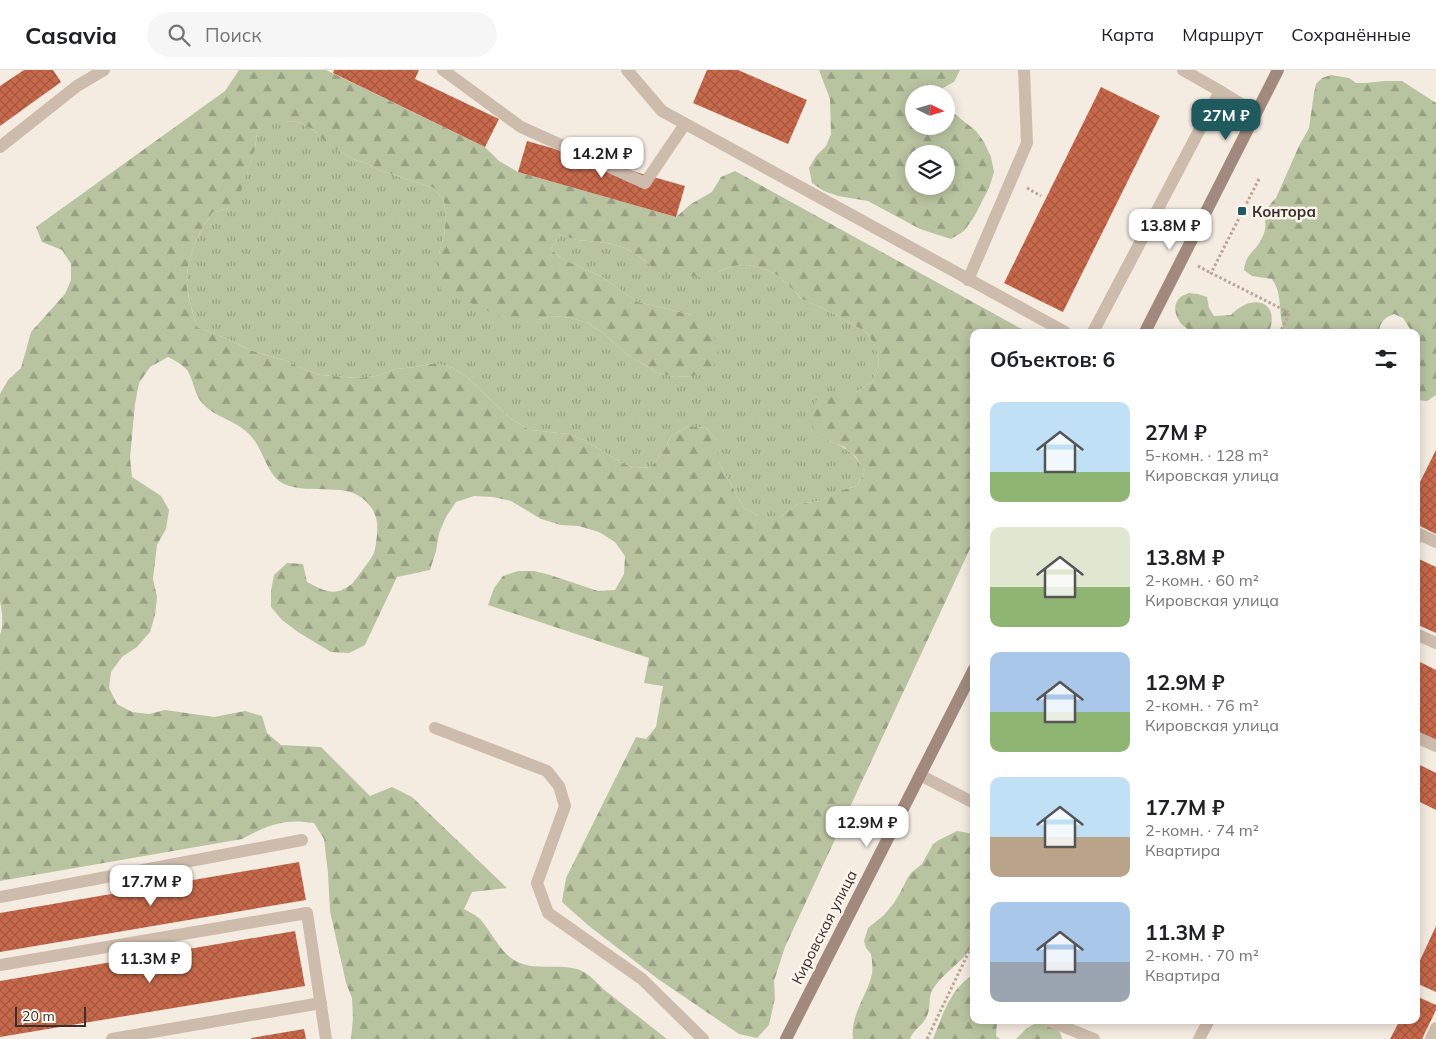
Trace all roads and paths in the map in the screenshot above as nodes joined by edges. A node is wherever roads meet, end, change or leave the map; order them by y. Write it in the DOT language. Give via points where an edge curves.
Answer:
graph roads {
  1 [pos="104,70"];
  2 [pos="443,70"];
  3 [pos="627,70"];
  4 [pos="1024,70"];
  5 [pos="1183,70"];
  6 [pos="1278,70"];
  7 [pos="1220,92"];
  8 [pos="1256,113"];
  9 [pos="685,124"];
  10 [pos="0,147"];
  11 [pos="1259,179"];
  12 [pos="968,280"];
  13 [pos="1059,329"];
  14 [pos="1095,329"];
  15 [pos="1147,329"];
  16 [pos="1282,329"];
  17 [pos="1420,534"];
  18 [pos="1436,542"];
  19 [pos="1420,636"];
  20 [pos="1436,643"];
  21 [pos="970,677"];
  22 [pos="436,728"];
  23 [pos="1420,739"];
  24 [pos="1436,746"];
  25 [pos="920,775"];
  26 [pos="970,801"];
  27 [pos="302,840"];
  28 [pos="0,897"];
  29 [pos="970,949"];
  30 [pos="0,965"];
  31 [pos="321,1003"];
  32 [pos="1057,1024"];
  33 [pos="1207,1024"];
  34 [pos="1436,1028"];
  35 [pos="112,1039"];
  36 [pos="326,1039"];
  37 [pos="703,1039"];
  38 [pos="786,1039"];
  39 [pos="927,1039"];
  40 [pos="1094,1039"];
  41 [pos="1199,1039"];
  42 [pos="1431,1039"];
  1 -- 10 [label="lane" via="77,86"];
  2 -- 9 [label="lane" via="521,127 645,183"];
  3 -- 9 [label="lane" via="662,112"];
  4 -- 12 [label="lane" via="1028,143"];
  5 -- 7 [label="lane"];
  6 -- 8 [label="main road"];
  7 -- 8 [label="lane"];
  7 -- 14 [label="lane"];
  8 -- 15 [label="main road"];
  9 -- 12 [label="lane"];
  11 -- 16 [label="path" via="1211,272 1290,313"];
  12 -- 13 [label="lane"];
  17 -- 18 [label="lane"];
  19 -- 20 [label="lane"];
  21 -- 25 [label="main road, Кировская улица"];
  22 -- 37 [label="lane" via="547,771 559,786 565,806 537,883 548,913 642,979"];
  23 -- 24 [label="lane"];
  25 -- 26 [label="lane"];
  25 -- 38 [label="main road, Кировская улица"];
  27 -- 28 [label="lane"];
  29 -- 39 [label="path"];
  30 -- 31 [label="lane" via="307,913"];
  31 -- 35 [label="lane"];
  31 -- 36 [label="lane"];
  32 -- 40 [label="lane"];
  33 -- 41 [label="lane"];
  34 -- 42 [label="lane"];
}
